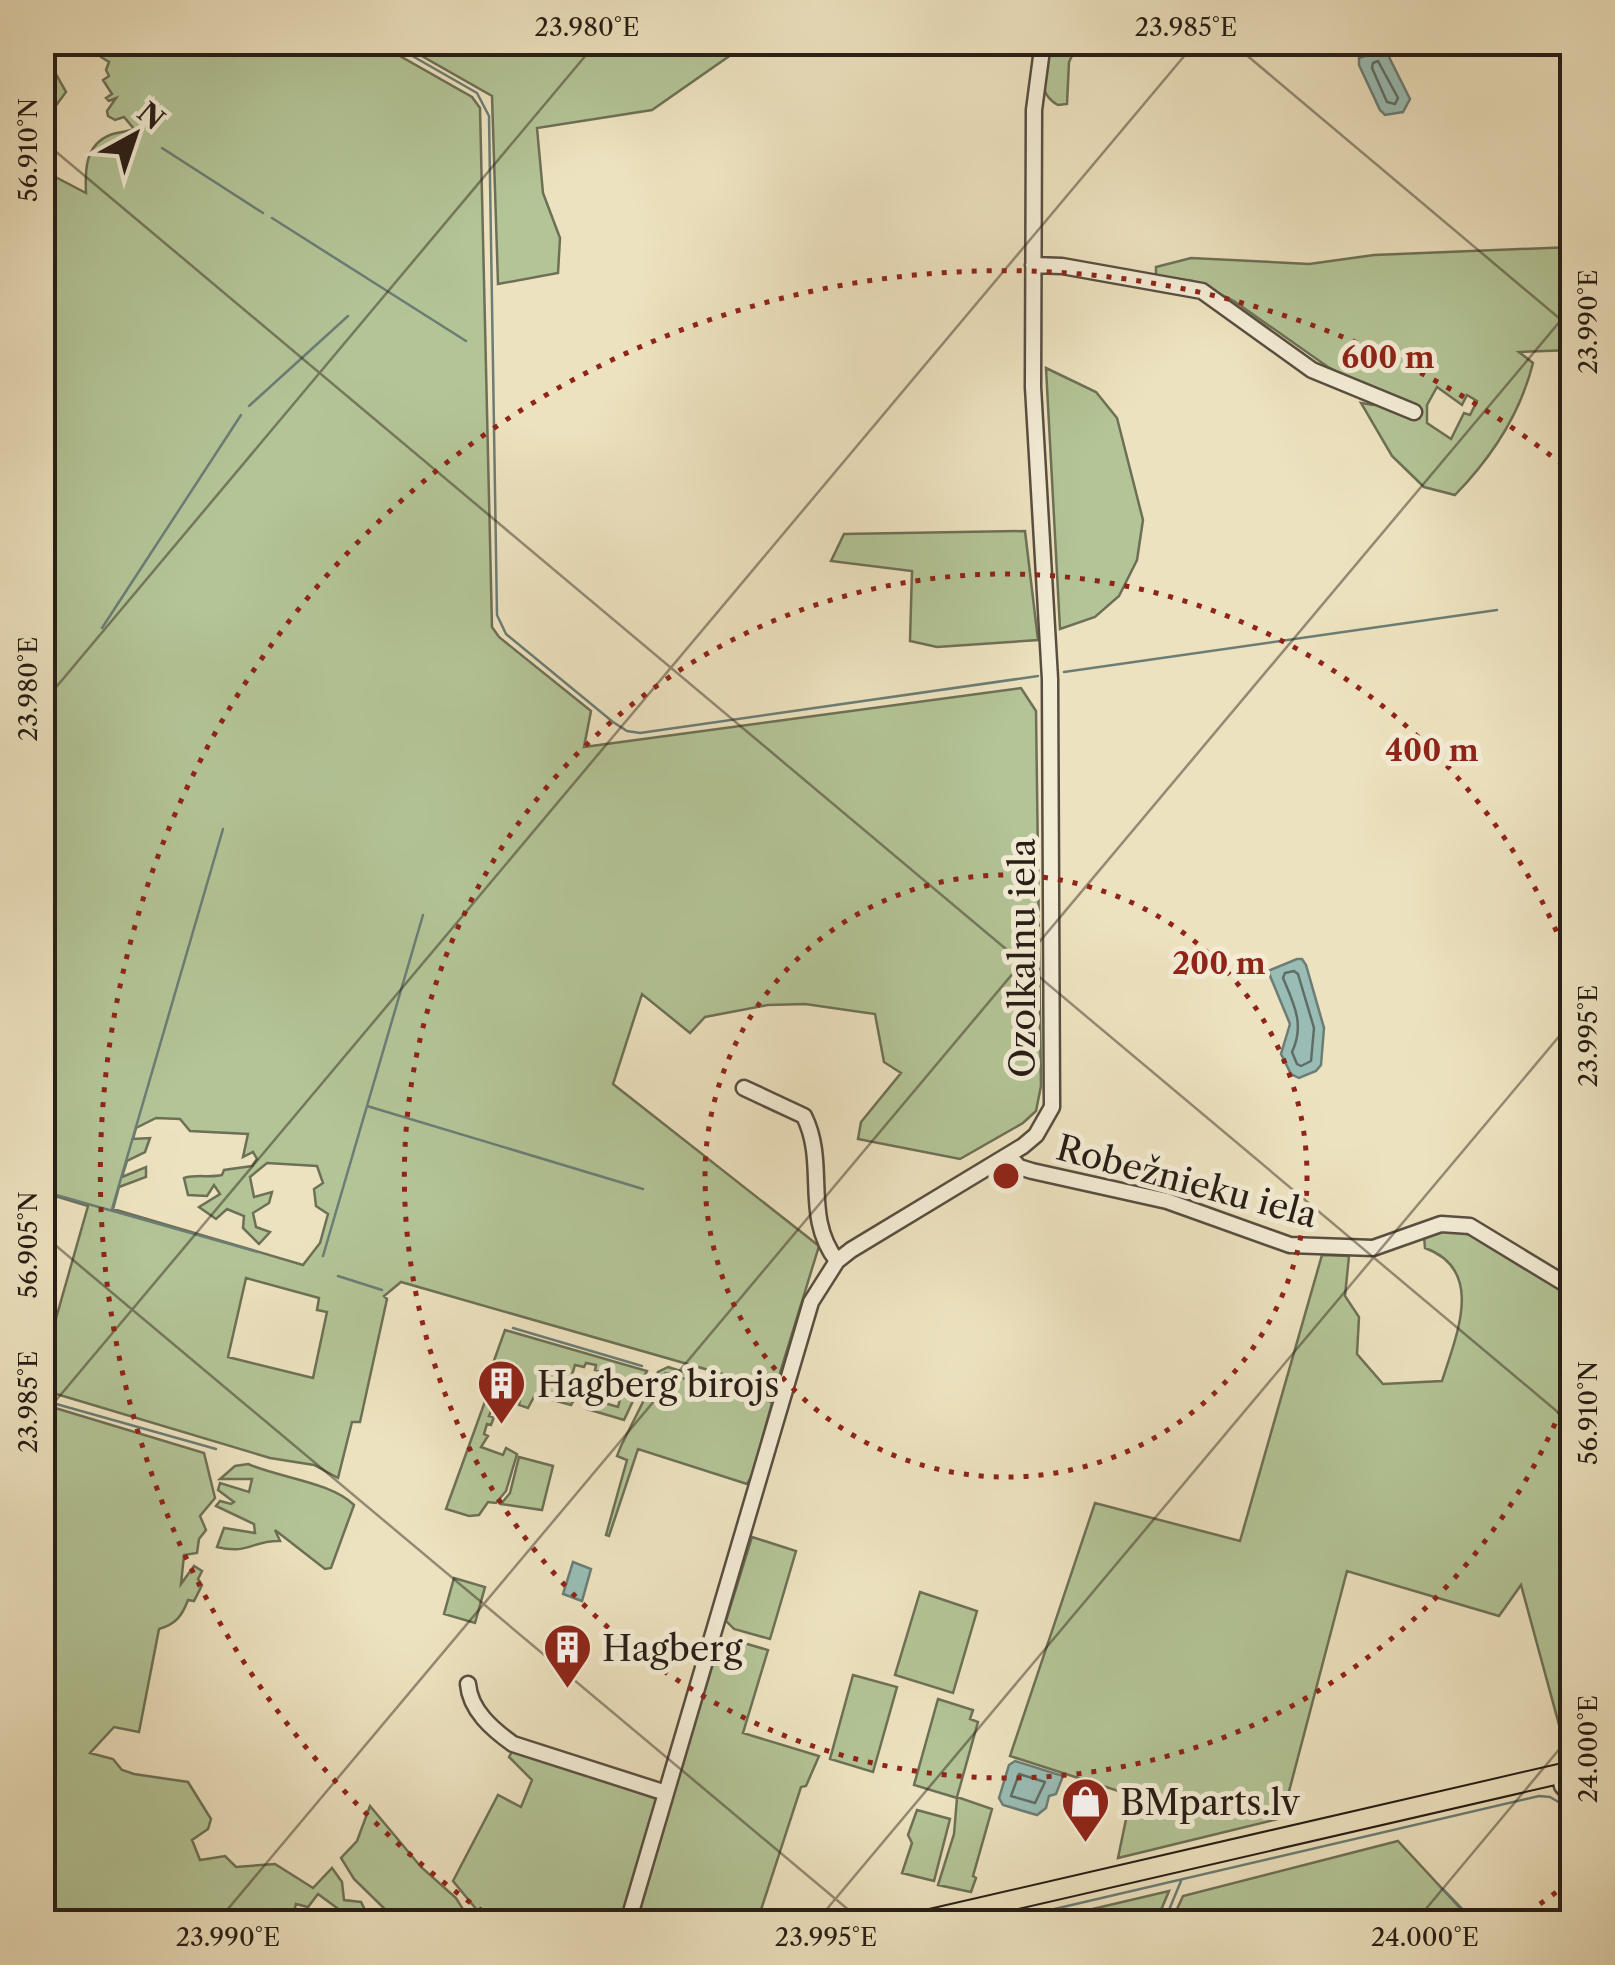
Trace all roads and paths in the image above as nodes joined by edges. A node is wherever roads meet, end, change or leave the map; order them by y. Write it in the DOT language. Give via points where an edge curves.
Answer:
graph roads {
  1 [pos="1043,42"];
  2 [pos="1033,265"];
  3 [pos="1414,412"];
  4 [pos="744,1088"];
  5 [pos="1009,1156"];
  6 [pos="837,1261"];
  7 [pos="1572,1288"];
  8 [pos="468,1684"];
  9 [pos="1566,1772"];
  10 [pos="666,1793"];
  11 [pos="1572,1797"];
  12 [pos="628,1922"];
  13 [pos="917,1922"];
  1 -- 2 [label="street, Ozolkalnu iela" via="1034,110"];
  2 -- 3 [label="street" via="1202,292 1312,370"];
  2 -- 5 [label="street, Ozolkalnu iela" via="1050,679 1054,1091 1036,1135"];
  4 -- 6 [label="street" via="804,1116 816,1150 818,1227"];
  5 -- 6 [label="street, Ozolkalnu iela"];
  5 -- 7 [label="street, Robežnieku iela" via="1032,1171 1167,1201 1290,1245 1373,1248 1441,1224 1470,1226"];
  6 -- 10 [label="street, Ozolkalnu iela" via="811,1302"];
  8 -- 10 [label="street" via="469,1700 513,1744"];
  9 -- 11 [label="street" via="1562,1786"];
  9 -- 13 [label="main road"];
  10 -- 12 [label="street, Ozolkalnu iela"];
}
